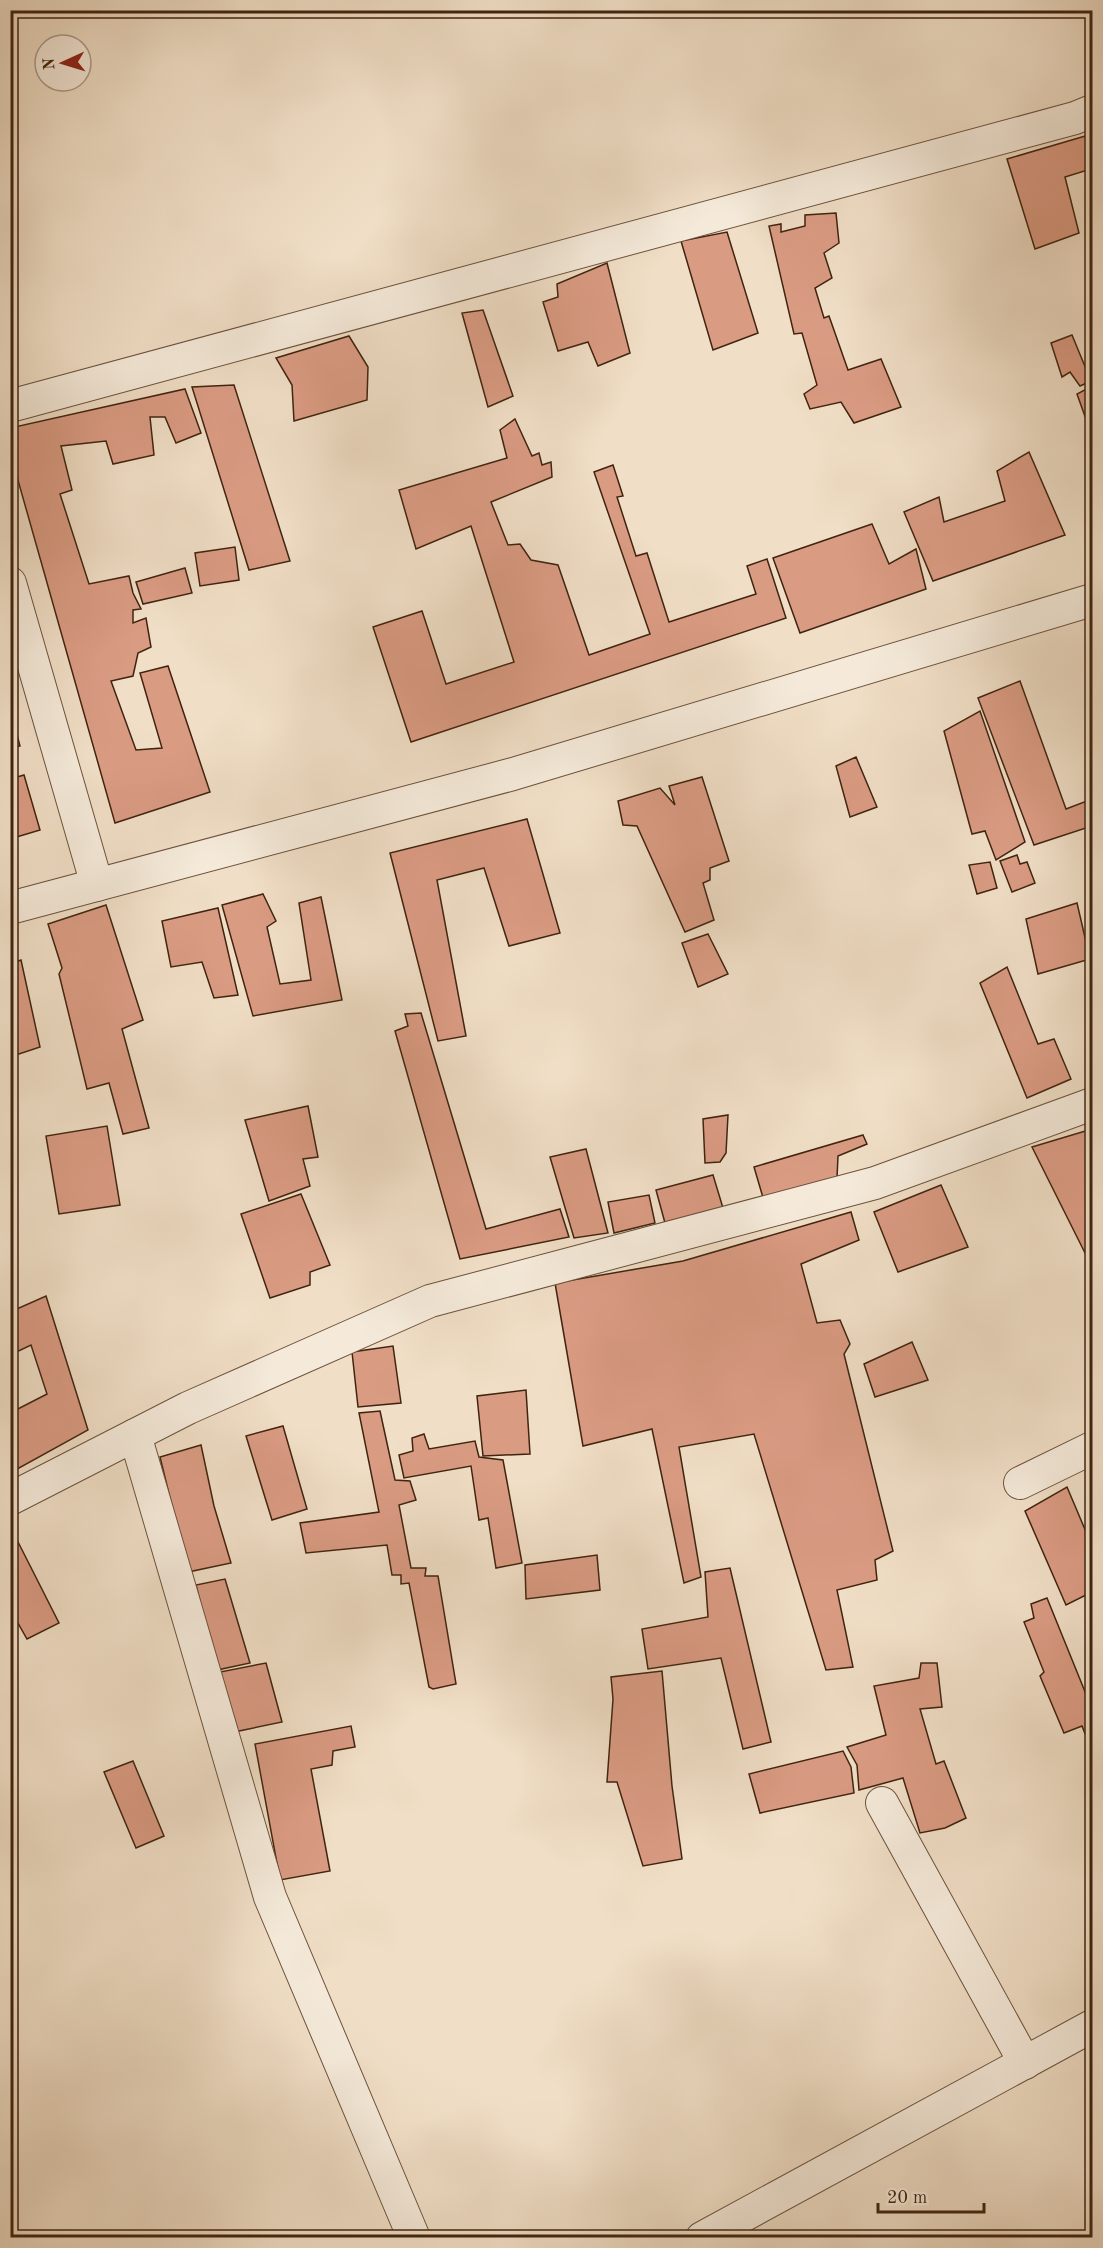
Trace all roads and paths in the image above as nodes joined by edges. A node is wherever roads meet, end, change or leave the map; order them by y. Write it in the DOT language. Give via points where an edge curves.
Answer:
graph roads {
  1 [pos="1092,111"];
  2 [pos="10,406"];
  3 [pos="10,583"];
  4 [pos="1092,600"];
  5 [pos="97,885"];
  6 [pos="10,908"];
  7 [pos="1092,1104"];
  8 [pos="135,1436"];
  9 [pos="1092,1448"];
  10 [pos="1020,1483"];
  11 [pos="10,1499"];
  12 [pos="882,1803"];
  13 [pos="1092,2026"];
  14 [pos="1025,2063"];
  15 [pos="414,2238"];
  16 [pos="702,2238"];
  1 -- 2 [label="street"];
  3 -- 5 [label="street"];
  4 -- 5 [label="street" via="513,774"];
  5 -- 6 [label="street"];
  7 -- 8 [label="street" via="875,1183 430,1301 188,1408"];
  8 -- 11 [label="street"];
  8 -- 15 [label="street" via="270,1897"];
  9 -- 10 [label="street"];
  12 -- 14 [label="street"];
  13 -- 14 [label="street"];
  14 -- 16 [label="street"];
}
